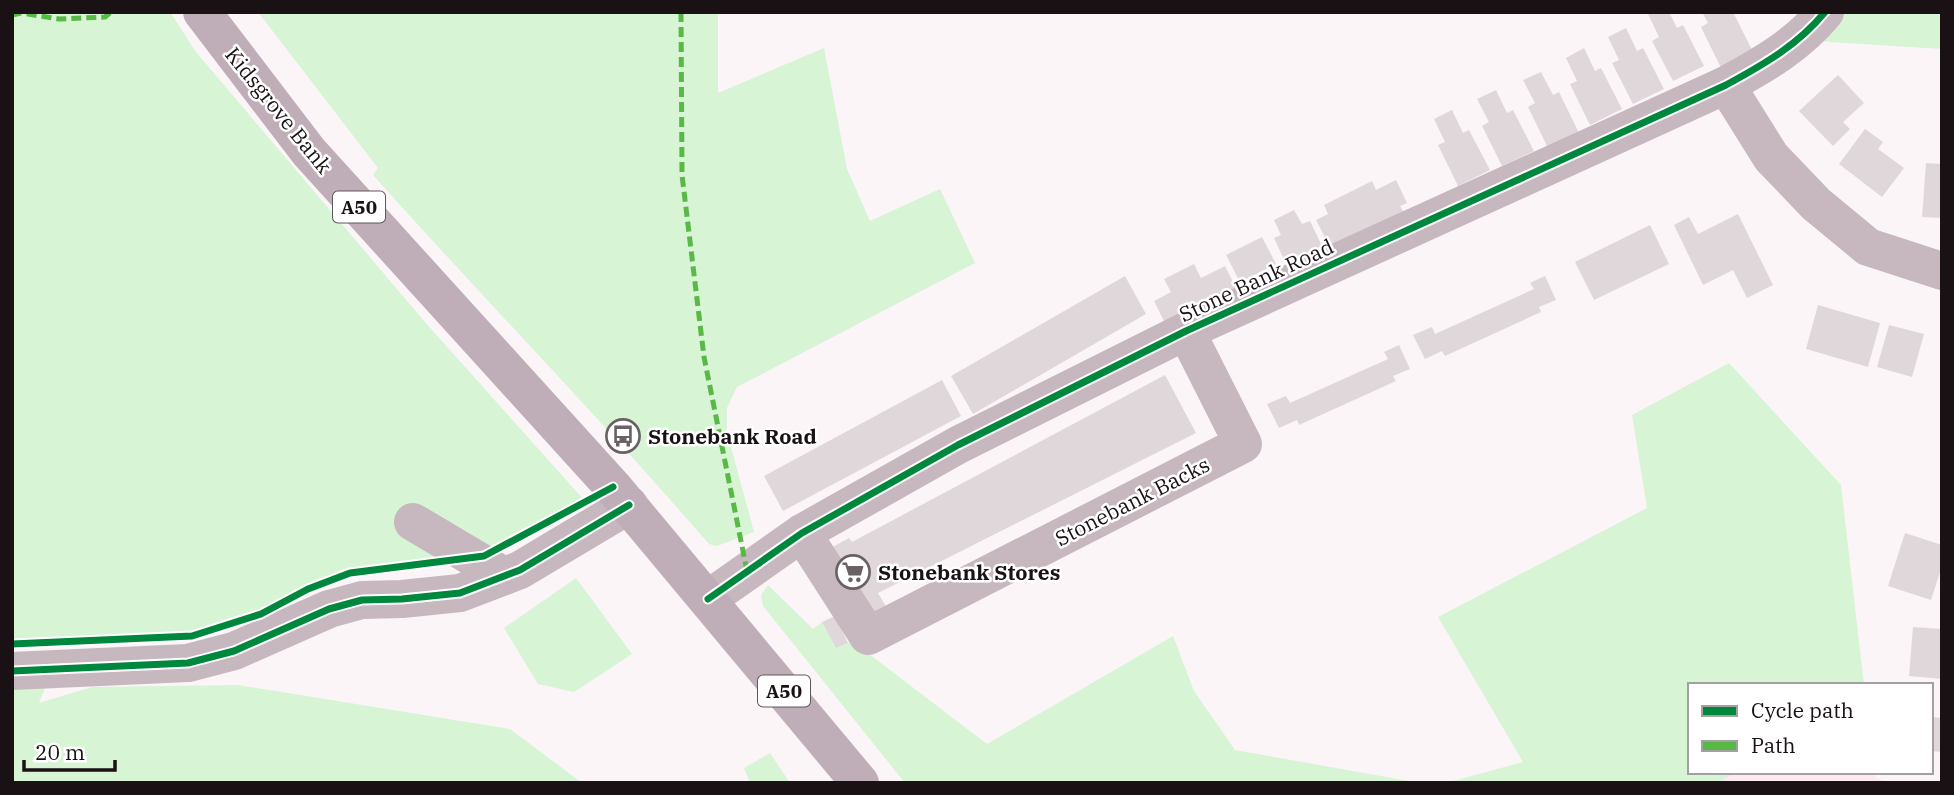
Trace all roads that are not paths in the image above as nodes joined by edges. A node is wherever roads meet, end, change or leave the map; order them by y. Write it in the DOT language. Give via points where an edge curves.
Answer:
graph roads {
  1 [pos="202,12"];
  2 [pos="1825,12"];
  3 [pos="1726,85"];
  4 [pos="1942,271"];
  5 [pos="1186,331"];
  6 [pos="629,505"];
  7 [pos="413,522"];
  8 [pos="802,533"];
  9 [pos="504,576"];
  10 [pos="708,599"];
  11 [pos="12,671"];
  12 [pos="860,783"];
  1 -- 6 [label="main road, Kidsgrove Bank / A50" via="309,152"];
  2 -- 3 [label="street, Stone Bank Road" via="1808,33 1766,64"];
  3 -- 4 [label="street" via="1771,157 1816,204 1868,247"];
  3 -- 5 [label="street, Stone Bank Road"];
  5 -- 8 [label="street, Stone Bank Road" via="958,445"];
  5 -- 8 [label="street, Stonebank Backs" via="1243,444 868,636"];
  6 -- 9 [label="street" via="552,553"];
  6 -- 10 [label="main road, A50"];
  7 -- 9 [label="street"];
  8 -- 10 [label="street, Stone Bank Road"];
  9 -- 11 [label="street" via="460,593 351,603 234,651 188,663"];
  10 -- 12 [label="main road, A50"];
}
